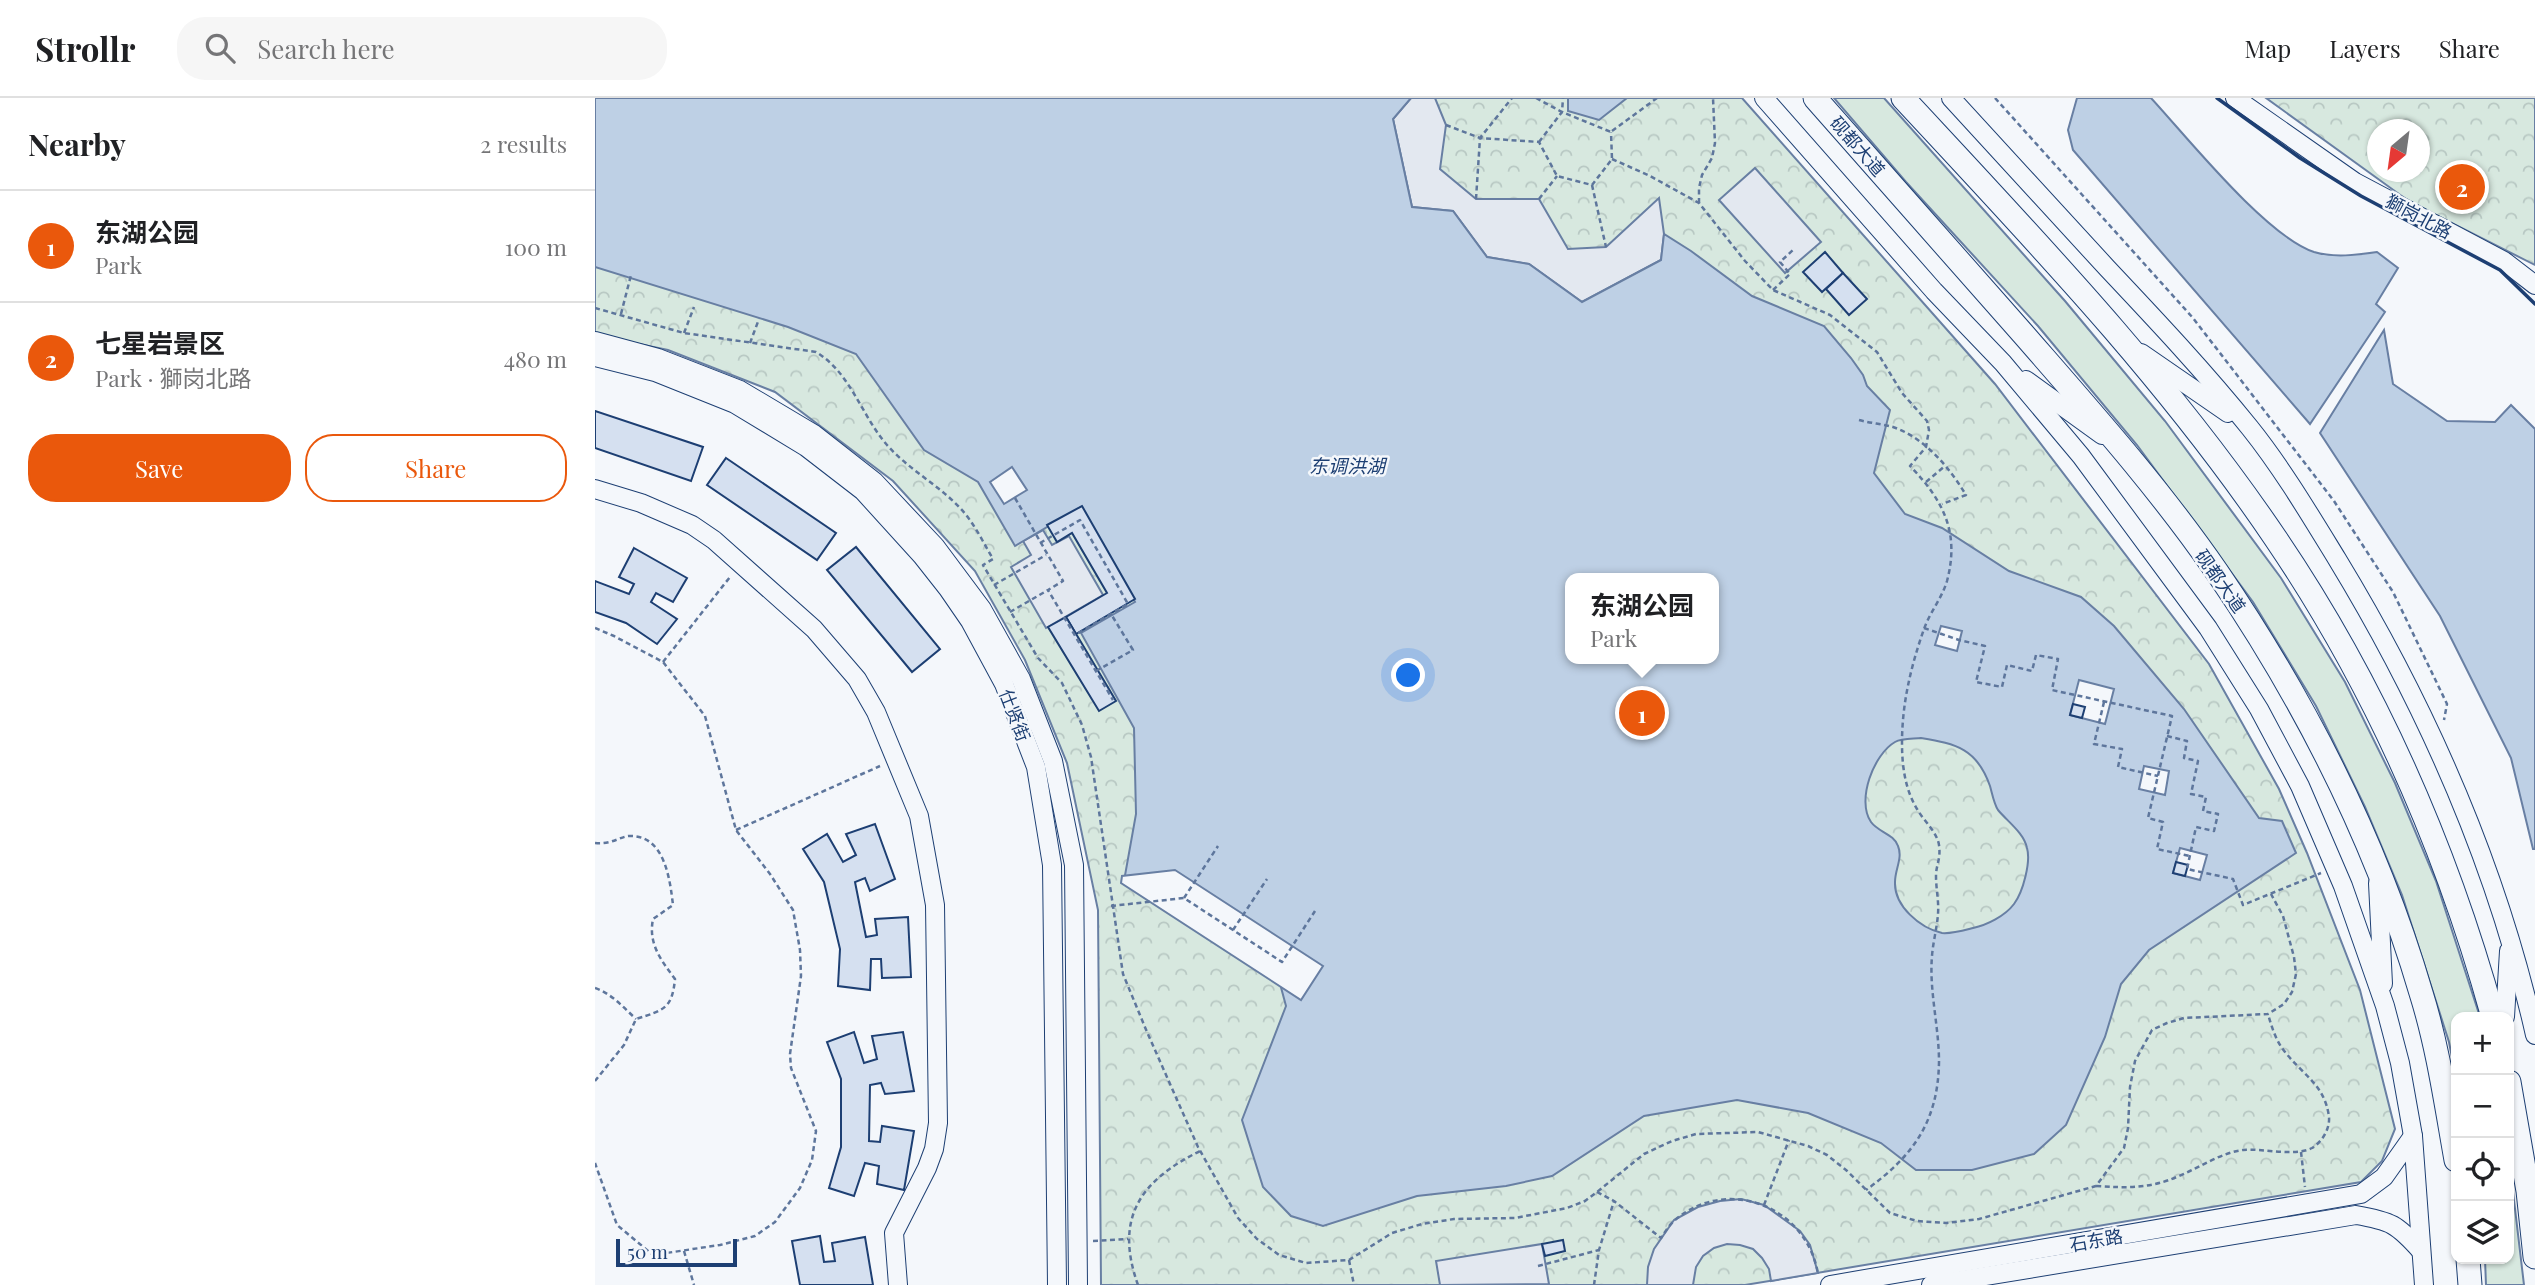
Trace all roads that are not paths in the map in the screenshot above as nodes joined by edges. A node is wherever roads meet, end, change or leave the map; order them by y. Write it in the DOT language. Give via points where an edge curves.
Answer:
graph roads {
  1 [pos="1764,98"];
  2 [pos="1815,98"];
  3 [pos="1903,98"];
  4 [pos="1951,98"];
  5 [pos="2235,98"];
  6 [pos="2535,285"];
  7 [pos="595,341"];
  8 [pos="2124,341"];
  9 [pos="595,357"];
  10 [pos="2003,363"];
  11 [pos="2251,429"];
  12 [pos="2127,453"];
  13 [pos="595,489"];
  14 [pos="2377,869"];
  15 [pos="2510,939"];
  16 [pos="2385,1006"];
  17 [pos="2492,1012"];
  18 [pos="2505,1012"];
  19 [pos="2535,1035"];
  20 [pos="2514,1111"];
  21 [pos="2413,1136"];
  22 [pos="2452,1138"];
  23 [pos="2421,1251"];
  24 [pos="2535,1257"];
  25 [pos="2468,1264"];
  26 [pos="898,1285"];
  27 [pos="1057,1285"];
  28 [pos="1078,1285"];
  29 [pos="1830,1285"];
  30 [pos="1931,1285"];
  31 [pos="2424,1285"];
  32 [pos="2470,1285"];
  1 -- 10 [label="street"];
  2 -- 12 [label="main road, 砚都大道"];
  3 -- 8 [label="main road"];
  4 -- 11 [label="street"];
  5 -- 6 [label="street, 獅岗北路" via="2355,182 2504,261"];
  7 -- 28 [label="street" via="658,358 740,390 814,434 874,481 961,579 1021,679 1053,761 1073,865"];
  8 -- 11 [label="street"];
  8 -- 17 [label="main road" via="2269,528 2348,657 2413,786 2465,922"];
  9 -- 27 [label="street, 仕贤街" via="655,372 735,404 806,447 863,491 948,589 1004,684 1036,767 1052,865"];
  10 -- 12 [label="street"];
  10 -- 16 [label="street" via="2081,456 2208,628 2259,709 2300,786 2335,867"];
  11 -- 15 [label="street" via="2318,528 2400,670 2466,815"];
  12 -- 14 [label="main road, 砚都大道" via="2216,570 2258,635 2329,761"];
  13 -- 26 [label="street" via="692,525 814,629 857,679 876,712 919,816 935,905 938,1123 927,1168 894,1233"];
  14 -- 16 [label="street"];
  14 -- 22 [label="main road, 砚都大道" via="2422,994"];
  15 -- 18 [label="street"];
  15 -- 19 [label="street"];
  16 -- 21 [label="street"];
  20 -- 24 [label="main road"];
  21 -- 23 [label="street"];
  21 -- 29 [label="street, 石东路" via="2384,1177 2361,1194"];
  23 -- 30 [label="street, 石东路" via="2389,1221 2356,1215"];
  23 -- 31 [label="street"];
  25 -- 32 [label="main road"];
}
